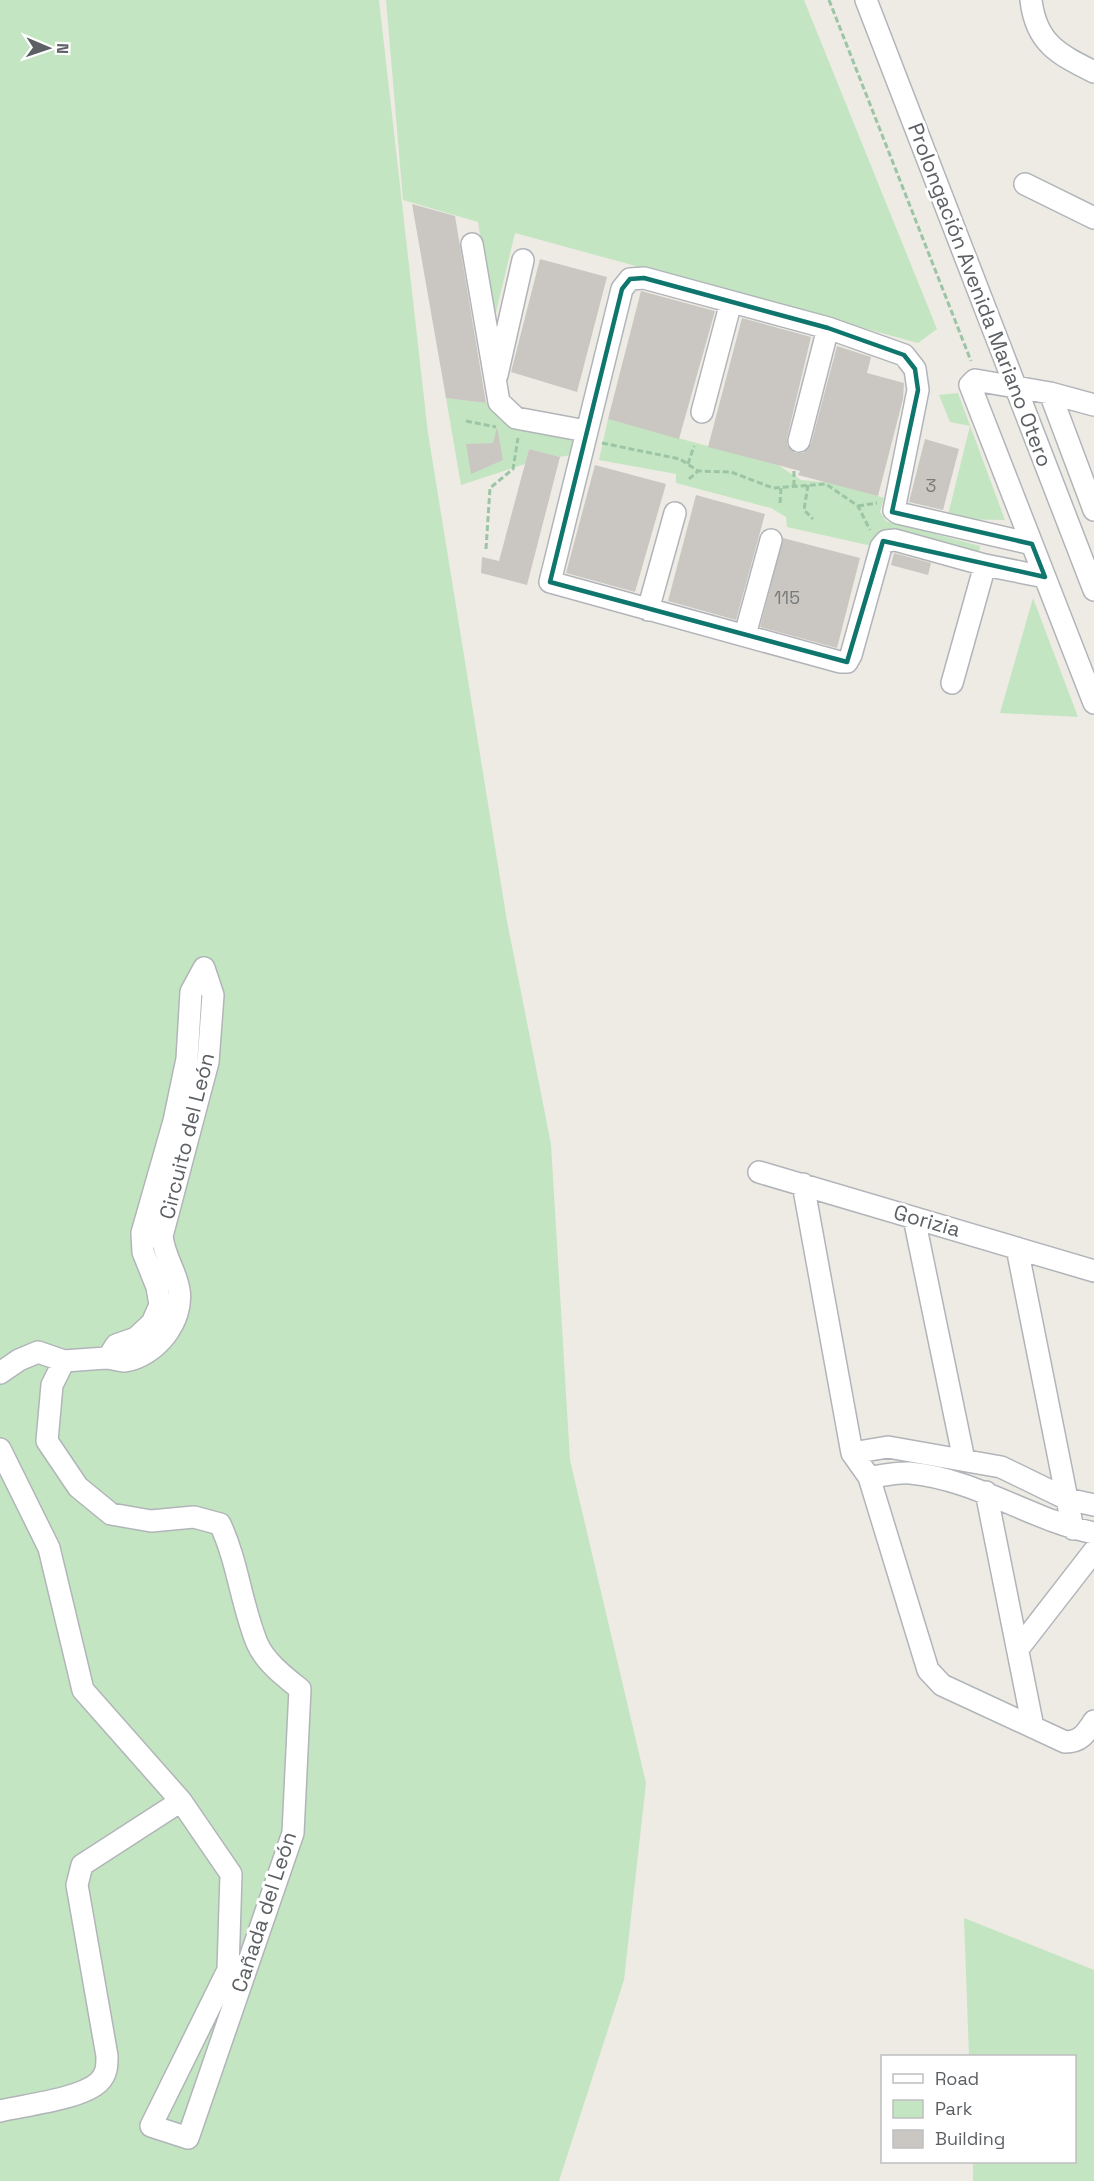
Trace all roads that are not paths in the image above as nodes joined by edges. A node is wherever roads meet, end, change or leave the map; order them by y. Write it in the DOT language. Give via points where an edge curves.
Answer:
graph roads {
  1 [pos="866,0"];
  2 [pos="1030,0"];
  3 [pos="1094,72"];
  4 [pos="1025,184"];
  5 [pos="1094,218"];
  6 [pos="472,244"];
  7 [pos="524,260"];
  8 [pos="731,302"];
  9 [pos="828,328"];
  10 [pos="495,384"];
  11 [pos="1013,385"];
  12 [pos="1050,393"];
  13 [pos="1094,405"];
  14 [pos="702,412"];
  15 [pos="585,435"];
  16 [pos="799,441"];
  17 [pos="1094,510"];
  18 [pos="675,513"];
  19 [pos="771,540"];
  20 [pos="1032,544"];
  21 [pos="985,565"];
  22 [pos="1045,577"];
  23 [pos="1094,590"];
  24 [pos="648,610"];
  25 [pos="745,635"];
  26 [pos="952,683"];
  27 [pos="1094,703"];
  28 [pos="759,1172"];
  29 [pos="803,1185"];
  30 [pos="914,1218"];
  31 [pos="1017,1248"];
  32 [pos="1094,1271"];
  33 [pos="108,1358"];
  34 [pos="64,1361"];
  35 [pos="0,1373"];
  36 [pos="0,1449"];
  37 [pos="852,1453"];
  38 [pos="964,1460"];
  39 [pos="869,1477"];
  40 [pos="986,1492"];
  41 [pos="1067,1499"];
  42 [pos="1094,1505"];
  43 [pos="1084,1531"];
  44 [pos="1094,1551"];
  45 [pos="1018,1649"];
  46 [pos="1094,1721"];
  47 [pos="1033,1727"];
  48 [pos="182,1801"];
  49 [pos="0,2111"];
  1 -- 11 [label="street, Prolongación Avenida Mariano Otero"];
  2 -- 3 [label="street" via="1041,35 1057,54"];
  4 -- 5 [label="street"];
  6 -- 10 [label="street"];
  7 -- 10 [label="street"];
  8 -- 9 [label="street"];
  8 -- 14 [label="street"];
  8 -- 15 [label="street" via="644,278 630,279 622,289"];
  9 -- 16 [label="street"];
  9 -- 20 [label="street" via="904,354 915,369 918,390 894,510"];
  10 -- 15 [label="street" via="500,402 516,418"];
  11 -- 12 [label="street"];
  11 -- 20 [label="street" via="975,380 970,389"];
  11 -- 23 [label="street, Prolongación Avenida Mariano Otero"];
  12 -- 13 [label="street"];
  12 -- 17 [label="street"];
  15 -- 24 [label="street" via="550,582"];
  18 -- 24 [label="street"];
  19 -- 25 [label="street"];
  20 -- 22 [label="street"];
  21 -- 22 [label="street"];
  21 -- 25 [label="street" via="886,541 847,662"];
  21 -- 26 [label="street"];
  22 -- 27 [label="street"];
  24 -- 25 [label="street"];
  28 -- 29 [label="street, Gorizia"];
  29 -- 30 [label="street, Gorizia"];
  29 -- 37 [label="street"];
  30 -- 31 [label="street, Gorizia"];
  30 -- 38 [label="street"];
  31 -- 32 [label="street, Gorizia"];
  31 -- 41 [label="street"];
  33 -- 33 [label="street, Circuito del León" via="125,1361 154,1348 169,1333 179,1306 179,1288 164,1253 162,1236 208,1062 213,995 204,968 191,992 184,1069 174,1121 142,1233 143,1252 160,1305 152,1323 136,1338 116,1346"];
  33 -- 34 [label="street, Circuito del León"];
  34 -- 35 [label="street" via="38,1352"];
  34 -- 48 [label="street, Cañada del León" via="52,1385 47,1441 78,1487 111,1514 151,1521 194,1516 220,1524 230,1545 257,1644 276,1669 300,1689 293,1833 188,2138 151,2126 228,1970 231,1874"];
  36 -- 48 [label="street, Cañada del León" via="48,1548 83,1690"];
  37 -- 38 [label="street" via="888,1447"];
  37 -- 39 [label="street"];
  38 -- 41 [label="street" via="1001,1467"];
  39 -- 40 [label="street" via="909,1473"];
  39 -- 47 [label="street" via="928,1670 942,1685"];
  40 -- 43 [label="street"];
  40 -- 45 [label="street"];
  41 -- 42 [label="street"];
  41 -- 43 [label="street"];
  44 -- 45 [label="street"];
  45 -- 47 [label="street"];
  46 -- 47 [label="street" via="1076,1742 1065,1742"];
  48 -- 49 [label="street" via="82,1865 76,1885 107,2070 99,2083 78,2093"];
}
